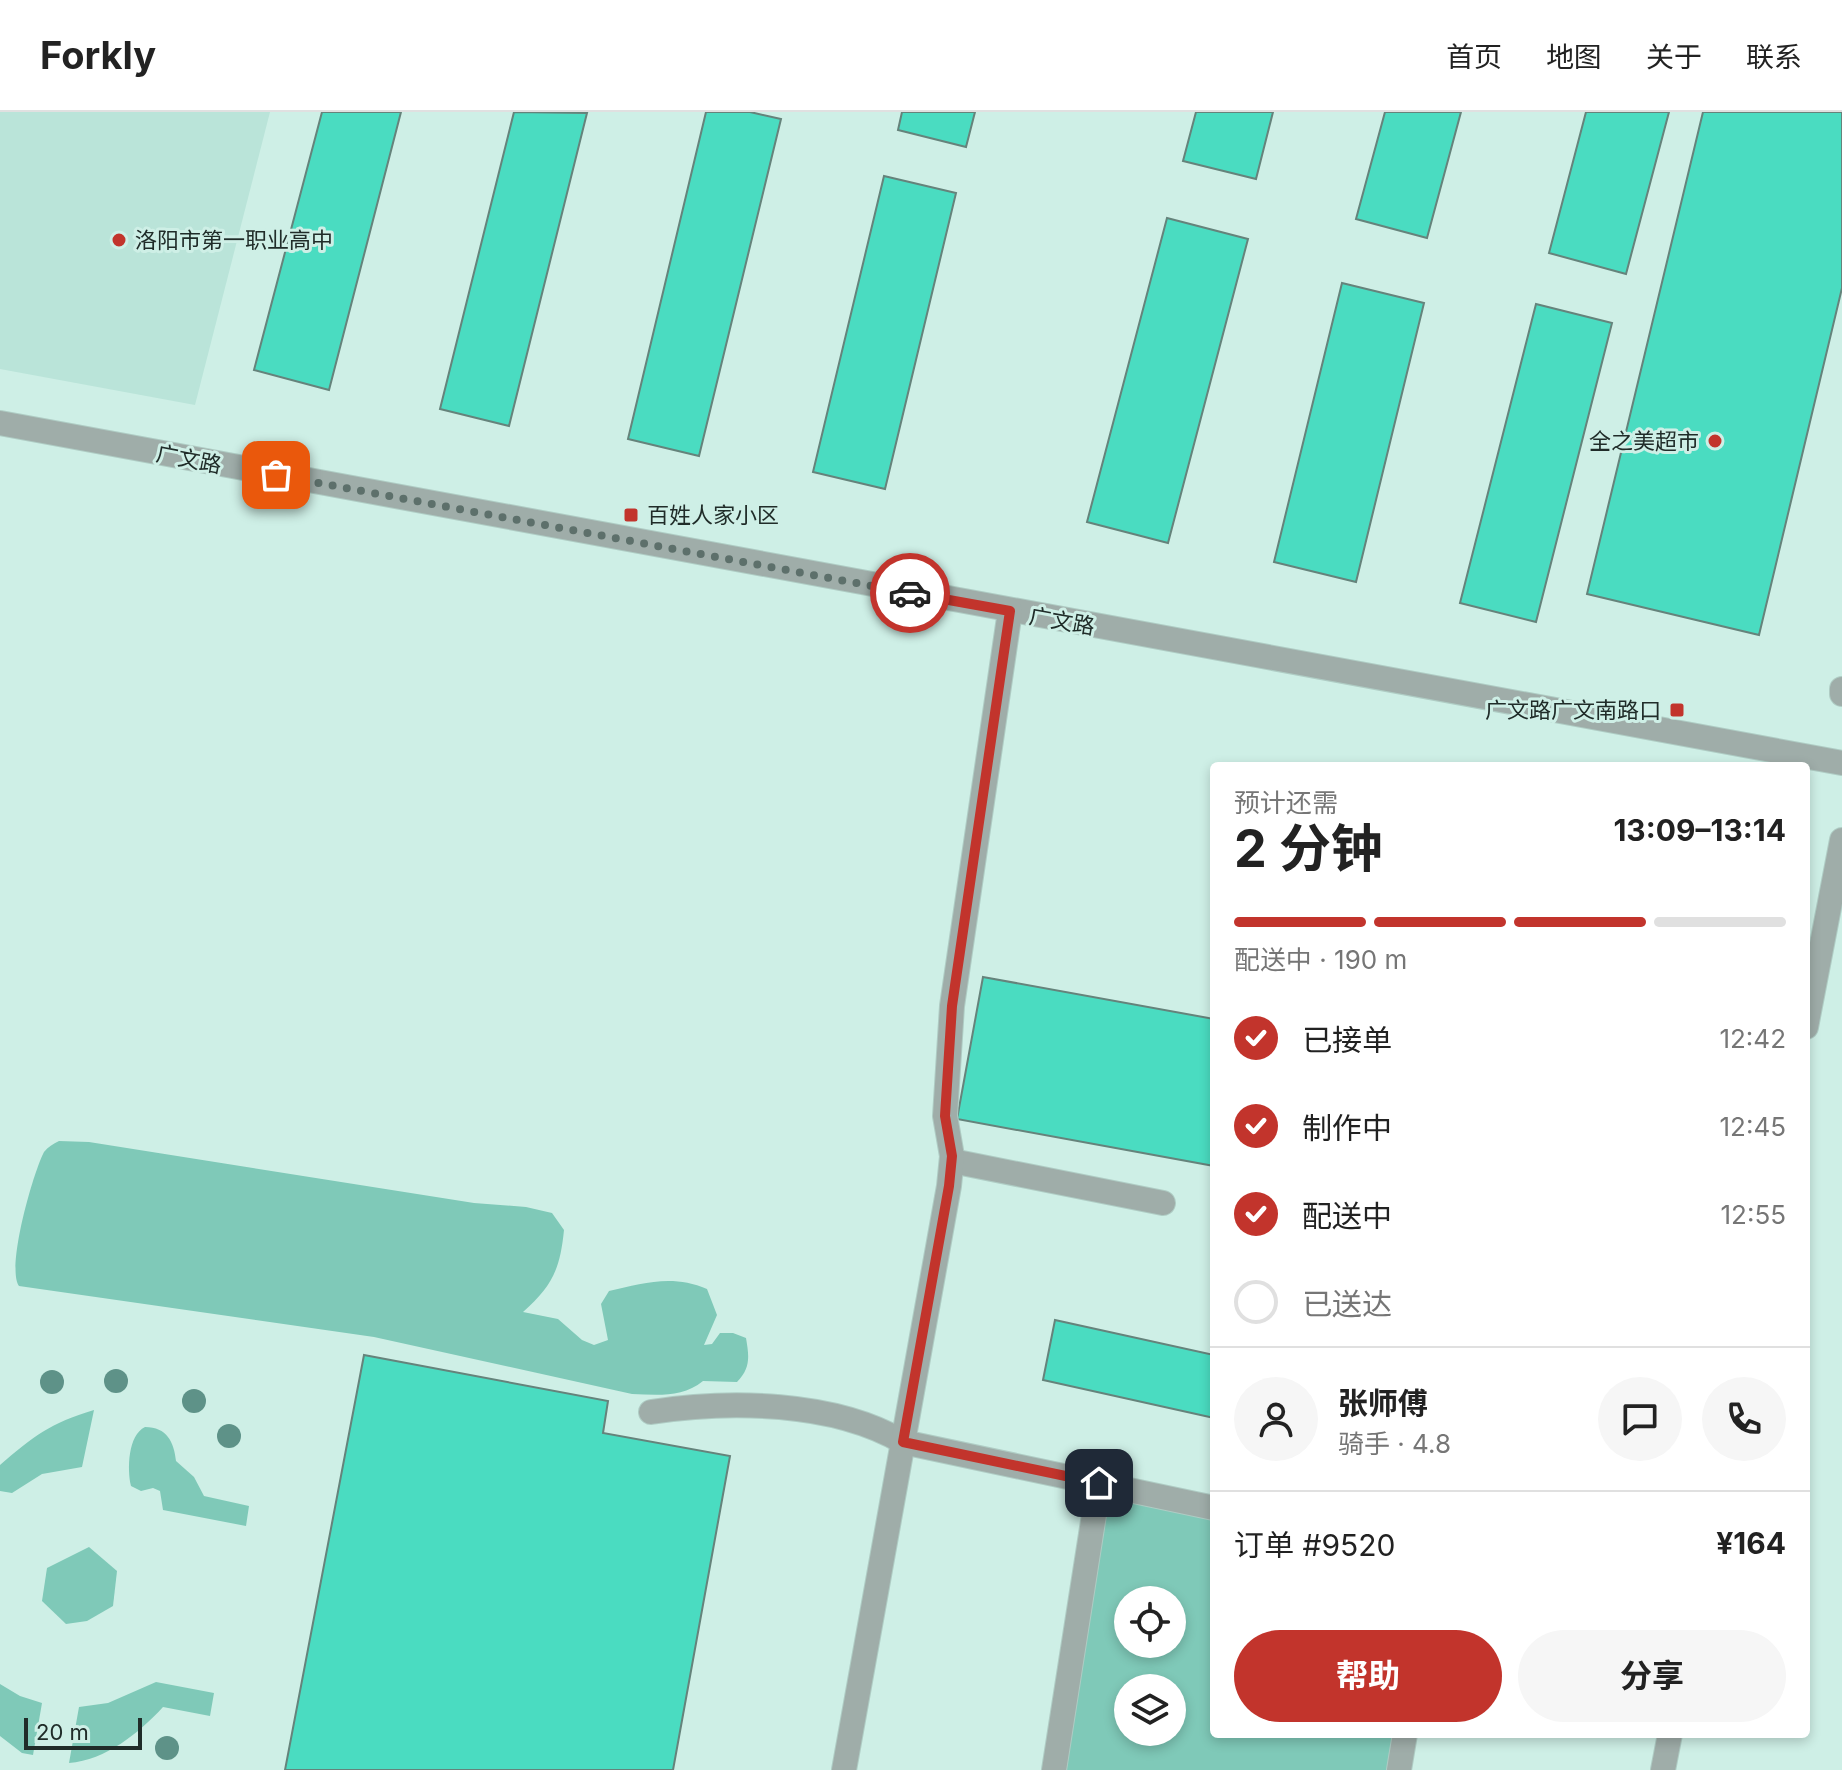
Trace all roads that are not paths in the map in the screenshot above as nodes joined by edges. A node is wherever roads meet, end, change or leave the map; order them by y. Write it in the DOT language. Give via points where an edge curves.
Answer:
graph roads {
  1 [pos="0,423"];
  2 [pos="1010,611"];
  3 [pos="1842,763"];
  4 [pos="1842,840"];
  5 [pos="1810,1006"];
  6 [pos="952,1161"];
  7 [pos="1163,1203"];
  8 [pos="651,1412"];
  9 [pos="903,1442"];
  10 [pos="1099,1483"];
  11 [pos="1210,1507"];
  12 [pos="1404,1738"];
  13 [pos="1669,1738"];
  14 [pos="844,1770"];
  15 [pos="1054,1770"];
  16 [pos="1399,1770"];
  17 [pos="1663,1770"];
  1 -- 2 [label="street, 广文路"];
  2 -- 3 [label="street, 广文路"];
  2 -- 6 [label="street" via="952,1006 945,1116"];
  4 -- 5 [label="street"];
  6 -- 7 [label="street"];
  6 -- 9 [label="street"];
  8 -- 9 [label="street" via="754,1406 816,1413 878,1427"];
  9 -- 10 [label="street"];
  9 -- 14 [label="street"];
  10 -- 11 [label="street"];
  10 -- 15 [label="street"];
  12 -- 16 [label="street"];
  13 -- 17 [label="street"];
}
